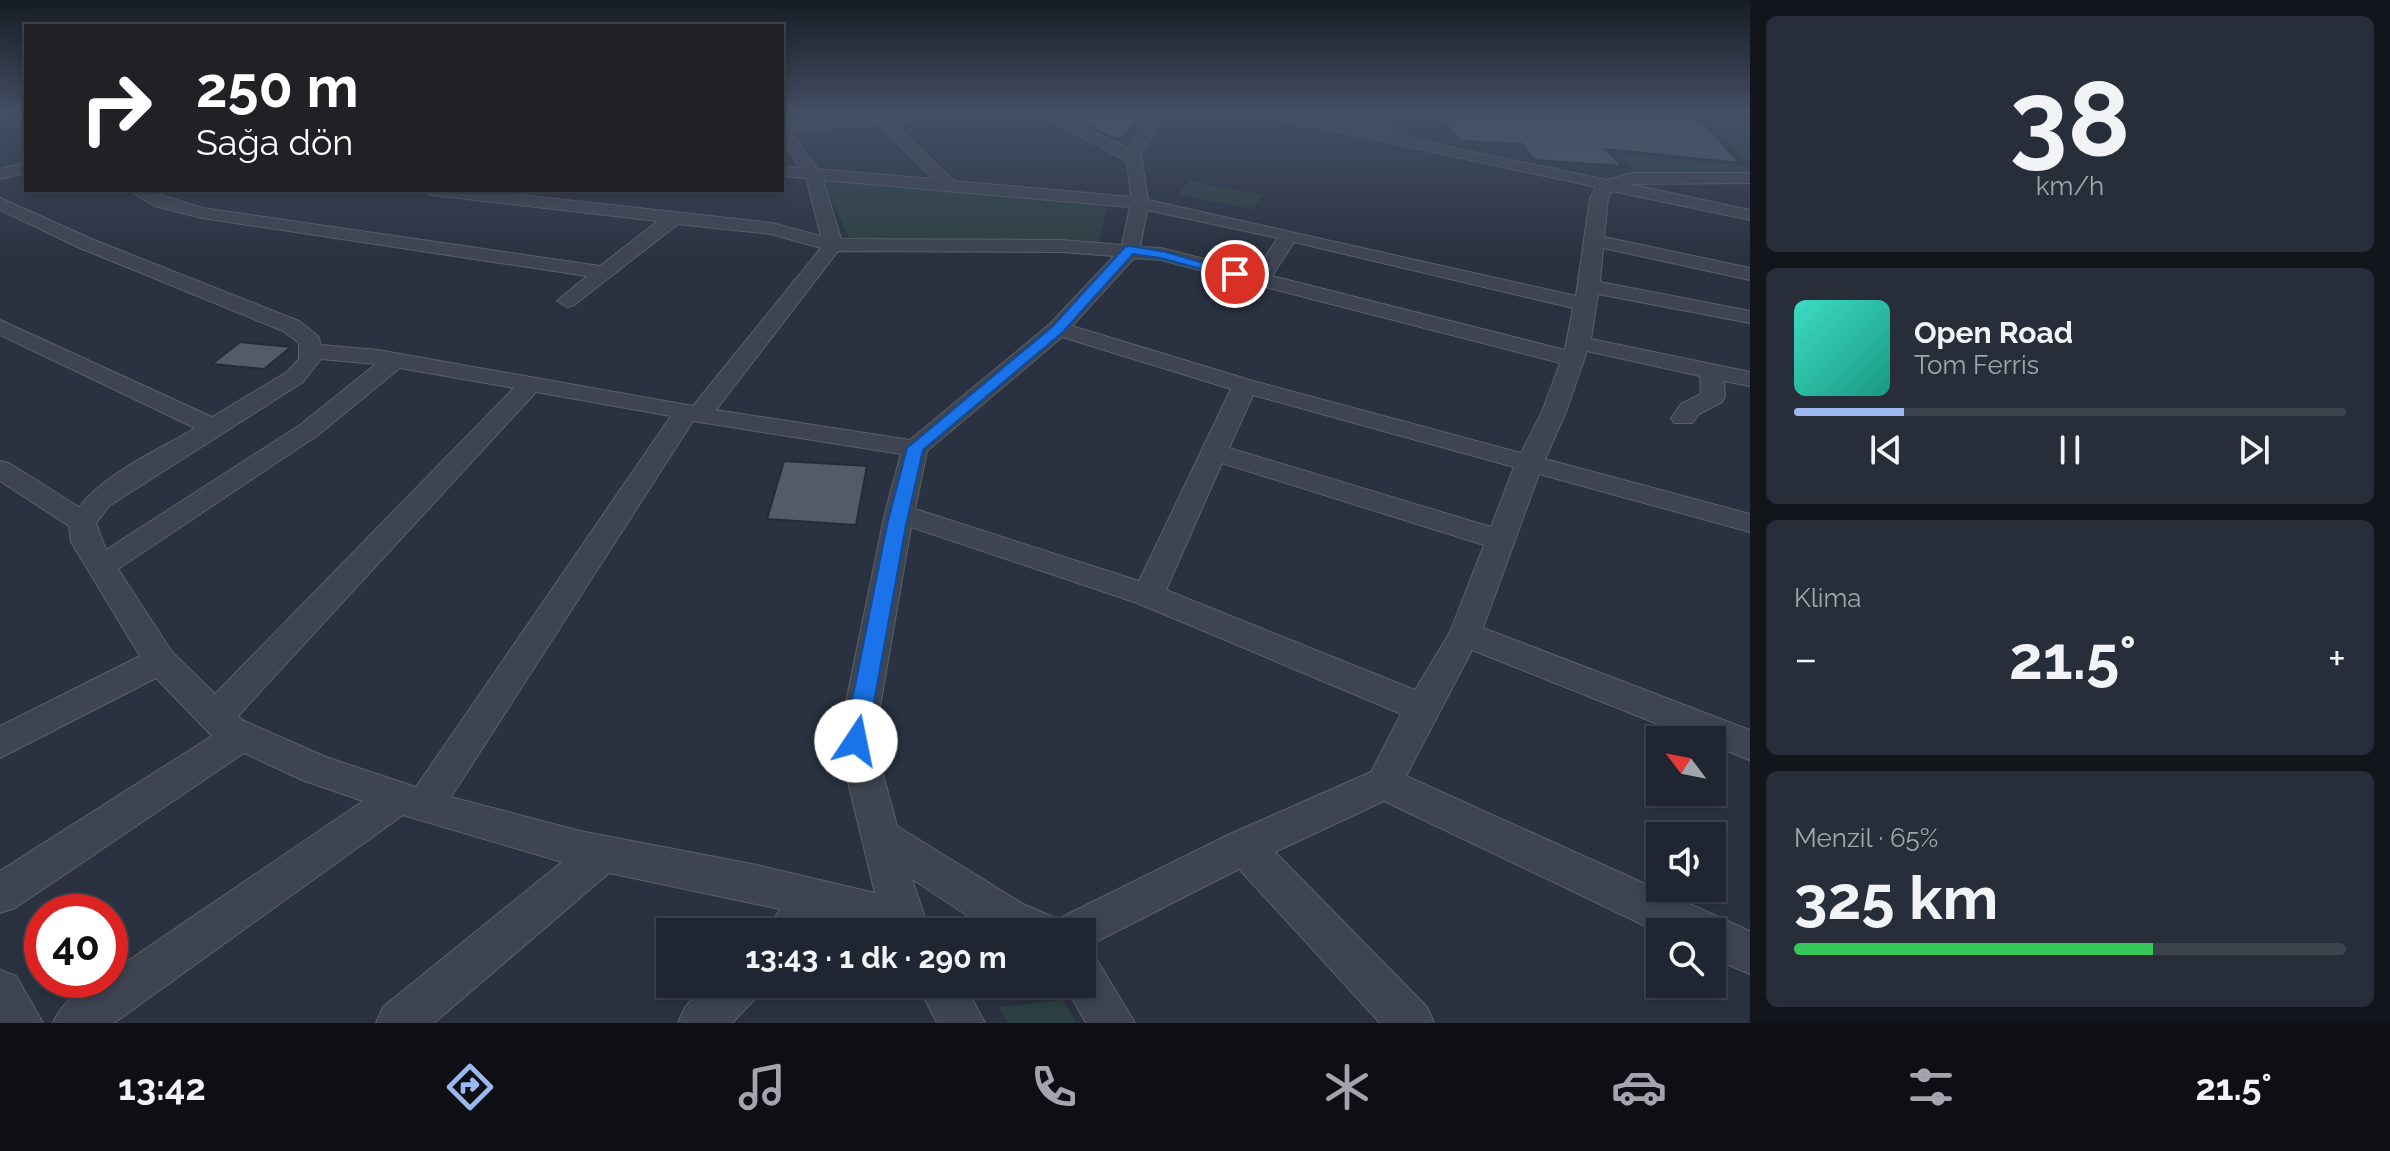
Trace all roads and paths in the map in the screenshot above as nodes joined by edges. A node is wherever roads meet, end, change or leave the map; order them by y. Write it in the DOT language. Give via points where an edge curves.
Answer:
graph roads {
  1 [pos="805,162"];
  2 [pos="924,162"];
  3 [pos="1135,162"];
  4 [pos="1498,162"];
  5 [pos="24,168"];
  6 [pos="784,171"];
  7 [pos="0,174"];
  8 [pos="813,174"];
  9 [pos="1750,178"];
  10 [pos="948,185"];
  11 [pos="1606,185"];
  12 [pos="141,192"];
  13 [pos="448,192"];
  14 [pos="0,203"];
  15 [pos="1140,203"];
  16 [pos="1750,215"];
  17 [pos="674,218"];
  18 [pos="1289,235"];
  19 [pos="1593,240"];
  20 [pos="833,245"];
  21 [pos="1130,250"];
  22 [pos="602,272"];
  23 [pos="1750,274"];
  24 [pos="1259,280"];
  25 [pos="1587,295"];
  26 [pos="567,301"];
  27 [pos="1750,317"];
  28 [pos="0,327"];
  29 [pos="1058,329"];
  30 [pos="310,351"];
  31 [pos="1576,351"];
  32 [pos="395,360"];
  33 [pos="1712,371"];
  34 [pos="1750,379"];
  35 [pos="530,385"];
  36 [pos="1245,386"];
  37 [pos="692,413"];
  38 [pos="1683,418"];
  39 [pos="213,427"];
  40 [pos="915,448"];
  41 [pos="1214,452"];
  42 [pos="1529,464"];
  43 [pos="0,469"];
  44 [pos="899,513"];
  45 [pos="82,522"];
  46 [pos="1750,523"];
  47 [pos="1500,540"];
  48 [pos="102,566"];
  49 [pos="1148,595"];
  50 [pos="1465,634"];
  51 [pos="160,661"];
  52 [pos="1422,708"];
  53 [pos="228,726"];
  54 [pos="0,743"];
  55 [pos="1750,745"];
  56 [pos="1384,783"];
  57 [pos="411,802"];
  58 [pos="880,836"];
  59 [pos="1244,847"];
  60 [pos="603,853"];
  61 [pos="0,894"];
  62 [pos="817,899"];
  63 [pos="800,918"];
  64 [pos="879,918"];
  65 [pos="903,918"];
  66 [pos="1007,918"];
  67 [pos="1674,918"];
  68 [pos="1096,921"];
  69 [pos="1726,942"];
  70 [pos="1750,953"];
  71 [pos="0,992"];
  72 [pos="1096,997"];
  73 [pos="725,998"];
  74 [pos="947,998"];
  75 [pos="20,1023"];
  76 [pos="76,1023"];
  77 [pos="399,1023"];
  78 [pos="701,1023"];
  79 [pos="962,1023"];
  80 [pos="1112,1023"];
  81 [pos="1411,1023"];
  1 -- 8 [label="street"];
  2 -- 10 [label="street"];
  3 -- 15 [label="street"];
  4 -- 11 [label="street"];
  5 -- 7 [label="street"];
  6 -- 8 [label="street"];
  8 -- 10 [label="street"];
  8 -- 20 [label="street"];
  9 -- 11 [label="street" via="1632,178"];
  10 -- 15 [label="street"];
  11 -- 16 [label="street"];
  11 -- 19 [label="street"];
  12 -- 22 [label="street" via="202,213"];
  13 -- 17 [label="street"];
  14 -- 30 [label="street" via="291,326 310,341"];
  15 -- 18 [label="street"];
  15 -- 21 [label="street"];
  17 -- 20 [label="street" via="772,229"];
  17 -- 22 [label="street"];
  18 -- 24 [label="street"];
  18 -- 25 [label="street"];
  19 -- 23 [label="street"];
  19 -- 25 [label="street"];
  20 -- 21 [label="street"];
  20 -- 37 [label="street"];
  21 -- 24 [label="street"];
  21 -- 29 [label="street"];
  22 -- 26 [label="street"];
  24 -- 31 [label="street"];
  25 -- 27 [label="street"];
  25 -- 31 [label="street"];
  28 -- 39 [label="street"];
  29 -- 36 [label="street"];
  29 -- 40 [label="street"];
  30 -- 32 [label="street"];
  30 -- 39 [label="street" via="310,360 295,377"];
  31 -- 33 [label="street"];
  31 -- 42 [label="street"];
  32 -- 35 [label="street"];
  32 -- 48 [label="street" via="309,430"];
  33 -- 34 [label="street"];
  33 -- 38 [label="street" via="1713,397"];
  35 -- 37 [label="street"];
  35 -- 53 [label="street"];
  36 -- 41 [label="street"];
  36 -- 42 [label="street"];
  37 -- 40 [label="street"];
  37 -- 57 [label="street"];
  39 -- 45 [label="street" via="99,500"];
  40 -- 44 [label="street"];
  41 -- 47 [label="street"];
  41 -- 49 [label="street"];
  42 -- 46 [label="street"];
  42 -- 47 [label="street"];
  43 -- 45 [label="street"];
  44 -- 49 [label="street"];
  44 -- 58 [label="street" via="856,741"];
  45 -- 48 [label="street" via="86,542"];
  47 -- 50 [label="street"];
  48 -- 51 [label="street"];
  49 -- 52 [label="street"];
  50 -- 52 [label="street"];
  50 -- 55 [label="street"];
  51 -- 53 [label="street"];
  51 -- 54 [label="street"];
  52 -- 56 [label="street"];
  53 -- 57 [label="street" via="315,769"];
  53 -- 61 [label="street"];
  56 -- 59 [label="street"];
  56 -- 67 [label="street"];
  57 -- 60 [label="street"];
  57 -- 76 [label="street"];
  58 -- 65 [label="street"];
  58 -- 66 [label="street"];
  59 -- 68 [label="street"];
  59 -- 81 [label="street"];
  60 -- 62 [label="street"];
  60 -- 77 [label="street"];
  62 -- 63 [label="street"];
  62 -- 64 [label="street"];
  69 -- 70 [label="street"];
  71 -- 75 [label="street"];
  72 -- 80 [label="street"];
  73 -- 78 [label="street"];
  74 -- 79 [label="street"];
}
